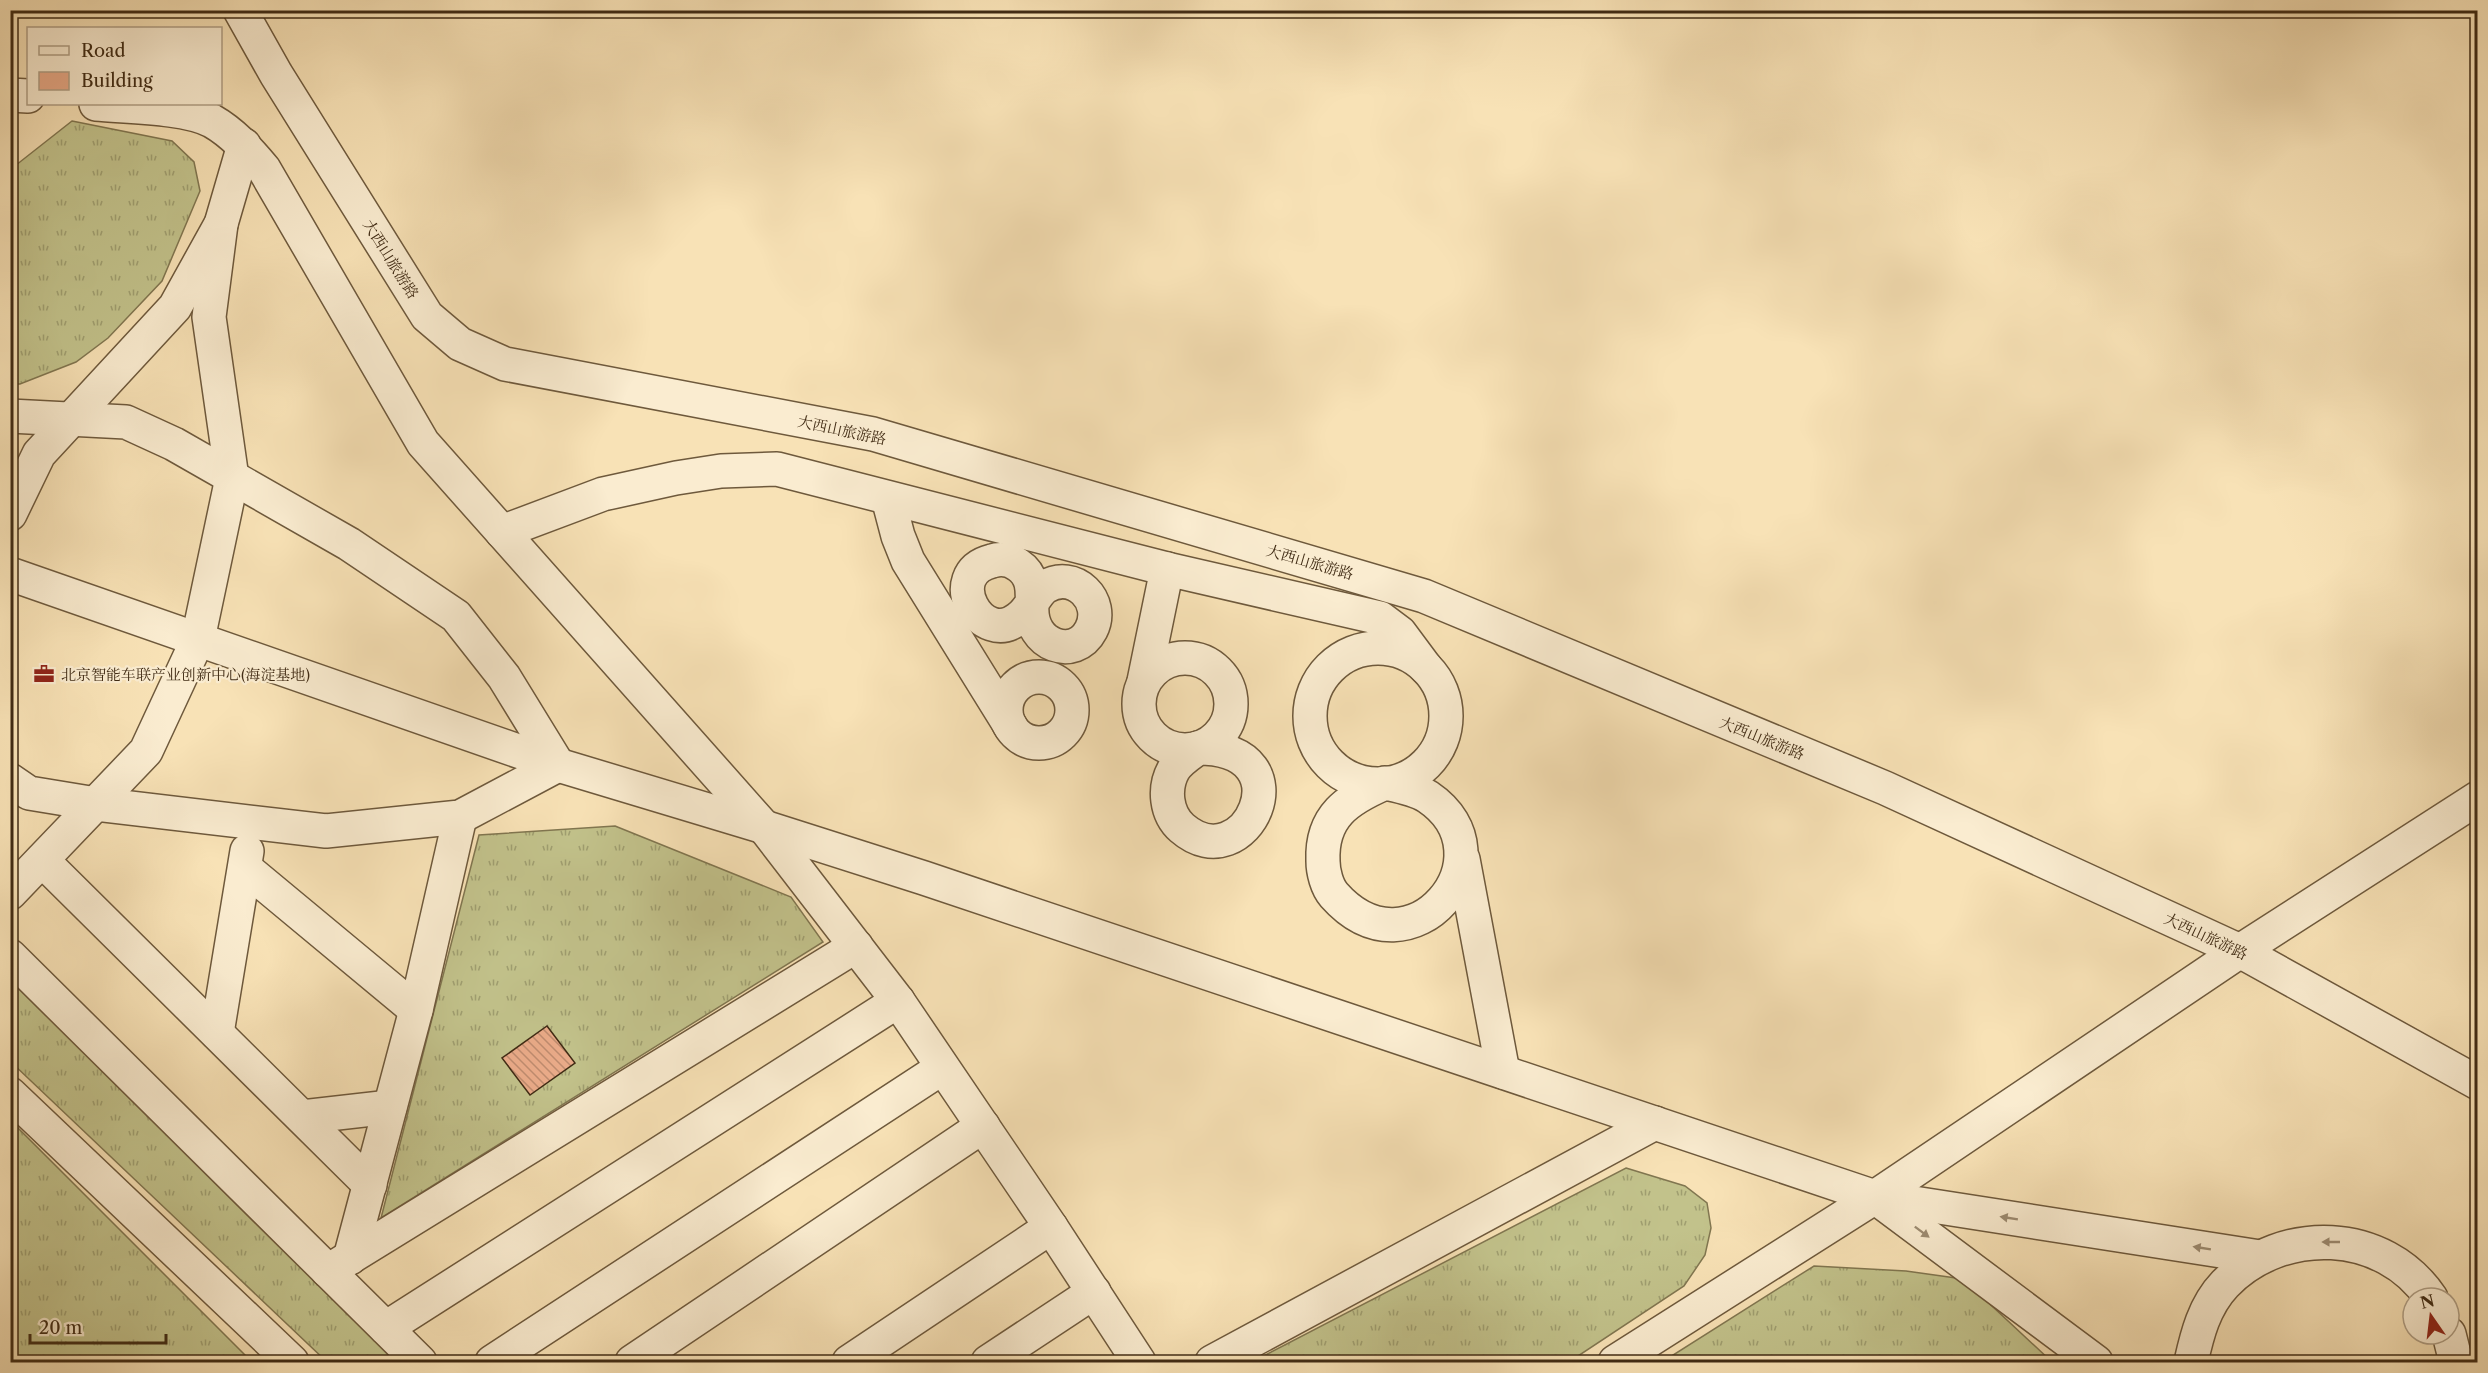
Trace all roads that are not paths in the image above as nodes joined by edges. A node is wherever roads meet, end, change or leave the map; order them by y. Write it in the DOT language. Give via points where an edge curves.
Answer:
graph roads {
  1 [pos="240,10"];
  2 [pos="10,95"];
  3 [pos="27,96"];
  4 [pos="106,105"];
  5 [pos="244,145"];
  6 [pos="221,224"];
  7 [pos="10,416"];
  8 [pos="71,420"];
  9 [pos="232,478"];
  10 [pos="888,498"];
  11 [pos="10,514"];
  12 [pos="989,523"];
  13 [pos="502,532"];
  14 [pos="1167,568"];
  15 [pos="973,573"];
  16 [pos="10,574"];
  17 [pos="198,639"];
  18 [pos="1426,668"];
  19 [pos="1144,681"];
  20 [pos="1011,727"];
  21 [pos="558,765"];
  22 [pos="10,780"];
  23 [pos="1385,783"];
  24 [pos="2478,798"];
  25 [pos="96,804"];
  26 [pos="460,818"];
  27 [pos="252,822"];
  28 [pos="764,827"];
  29 [pos="1461,850"];
  30 [pos="42,860"];
  31 [pos="244,868"];
  32 [pos="10,893"];
  33 [pos="856,946"];
  34 [pos="2241,951"];
  35 [pos="10,956"];
  36 [pos="898,1001"];
  37 [pos="416,1010"];
  38 [pos="217,1033"];
  39 [pos="942,1068"];
  40 [pos="1503,1072"];
  41 [pos="2478,1083"];
  42 [pos="10,1094"];
  43 [pos="390,1107"];
  44 [pos="302,1118"];
  45 [pos="1655,1124"];
  46 [pos="983,1126"];
  47 [pos="370,1185"];
  48 [pos="1875,1197"];
  49 [pos="1051,1227"];
  50 [pos="2260,1257"];
  51 [pos="339,1264"];
  52 [pos="2423,1286"];
  53 [pos="1094,1292"];
  54 [pos="386,1328"];
  55 [pos="2452,1346"];
  56 [pos="292,1362"];
  57 [pos="420,1362"];
  58 [pos="492,1362"];
  59 [pos="632,1362"];
  60 [pos="849,1362"];
  61 [pos="988,1362"];
  62 [pos="1139,1362"];
  63 [pos="1212,1362"];
  64 [pos="1615,1362"];
  65 [pos="2096,1362"];
  66 [pos="2191,1362"];
  67 [pos="2456,1362"];
  1 -- 34 [label="street, 大西山旅游路" via="427,316 460,344 505,364 873,434 1424,596 1885,788"];
  2 -- 3 [label="street"];
  4 -- 5 [label="street" via="191,114 211,121"];
  5 -- 6 [label="street"];
  5 -- 13 [label="street" via="283,199 423,442"];
  6 -- 8 [label="street" via="175,307"];
  6 -- 9 [label="street" via="209,317"];
  7 -- 8 [label="street"];
  8 -- 9 [label="street" via="126,422"];
  8 -- 11 [label="street" via="39,454"];
  9 -- 17 [label="street"];
  9 -- 21 [label="street" via="349,544 456,616 504,677"];
  10 -- 12 [label="street"];
  10 -- 13 [label="street" via="777,469 721,471 603,494"];
  10 -- 20 [label="street" via="908,561"];
  12 -- 14 [label="street"];
  12 -- 15 [label="street"];
  13 -- 28 [label="street"];
  14 -- 18 [label="street" via="1380,618 1400,633"];
  14 -- 19 [label="street"];
  15 -- 15 [label="street" via="968,583 969,604 984,620 994,624 1015,621 1032,606 1029,577 1016,563 998,559"];
  16 -- 17 [label="street"];
  17 -- 21 [label="street"];
  17 -- 25 [label="street" via="146,751"];
  18 -- 23 [label="street" via="1444,701 1446,720 1442,738 1420,769 1404,779"];
  18 -- 23 [label="street" via="1393,650 1374,648 1352,653 1334,663 1319,680 1311,700 1309,722 1326,761 1343,775 1363,783"];
  19 -- 19 [label="street" via="1138,712 1154,739 1168,747 1198,748 1211,742 1227,722 1230,696 1218,672 1202,661 1167,661"];
  21 -- 26 [label="street"];
  21 -- 28 [label="street"];
  22 -- 25 [label="street" via="29,793"];
  23 -- 29 [label="street" via="1427,796 1456,829"];
  23 -- 29 [label="street" via="1343,806 1329,824 1322,846 1323,869 1331,891 1346,909 1366,921 1389,925 1412,922 1433,911 1449,895 1459,874"];
  24 -- 34 [label="street"];
  25 -- 27 [label="street"];
  25 -- 30 [label="street"];
  26 -- 27 [label="street" via="326,831"];
  26 -- 37 [label="street"];
  27 -- 31 [label="street"];
  28 -- 33 [label="street"];
  28 -- 40 [label="street"];
  29 -- 40 [label="street"];
  30 -- 32 [label="street"];
  30 -- 38 [label="street"];
  31 -- 37 [label="street"];
  31 -- 38 [label="street"];
  33 -- 36 [label="street"];
  33 -- 51 [label="street"];
  34 -- 41 [label="street, 大西山旅游路"];
  34 -- 48 [label="street"];
  35 -- 51 [label="street"];
  36 -- 39 [label="street"];
  36 -- 54 [label="street"];
  37 -- 43 [label="street"];
  38 -- 44 [label="street"];
  39 -- 46 [label="street"];
  39 -- 58 [label="street"];
  40 -- 45 [label="street"];
  42 -- 56 [label="street"];
  43 -- 44 [label="street"];
  43 -- 47 [label="street"];
  44 -- 47 [label="street"];
  45 -- 48 [label="street"];
  45 -- 63 [label="street"];
  46 -- 49 [label="street"];
  46 -- 59 [label="street"];
  47 -- 51 [label="street"];
  50 -- 48 [label="street, one-way"];
  48 -- 64 [label="street"];
  48 -- 65 [label="street, one-way"];
  49 -- 53 [label="street"];
  49 -- 60 [label="street"];
  52 -- 50 [label="street, one-way" via="2387,1257 2346,1242 2302,1242"];
  50 -- 66 [label="street" via="2224,1284 2200,1323"];
  51 -- 54 [label="street"];
  53 -- 61 [label="street"];
  53 -- 62 [label="street"];
  54 -- 57 [label="street"];
  55 -- 67 [label="street"];
}
